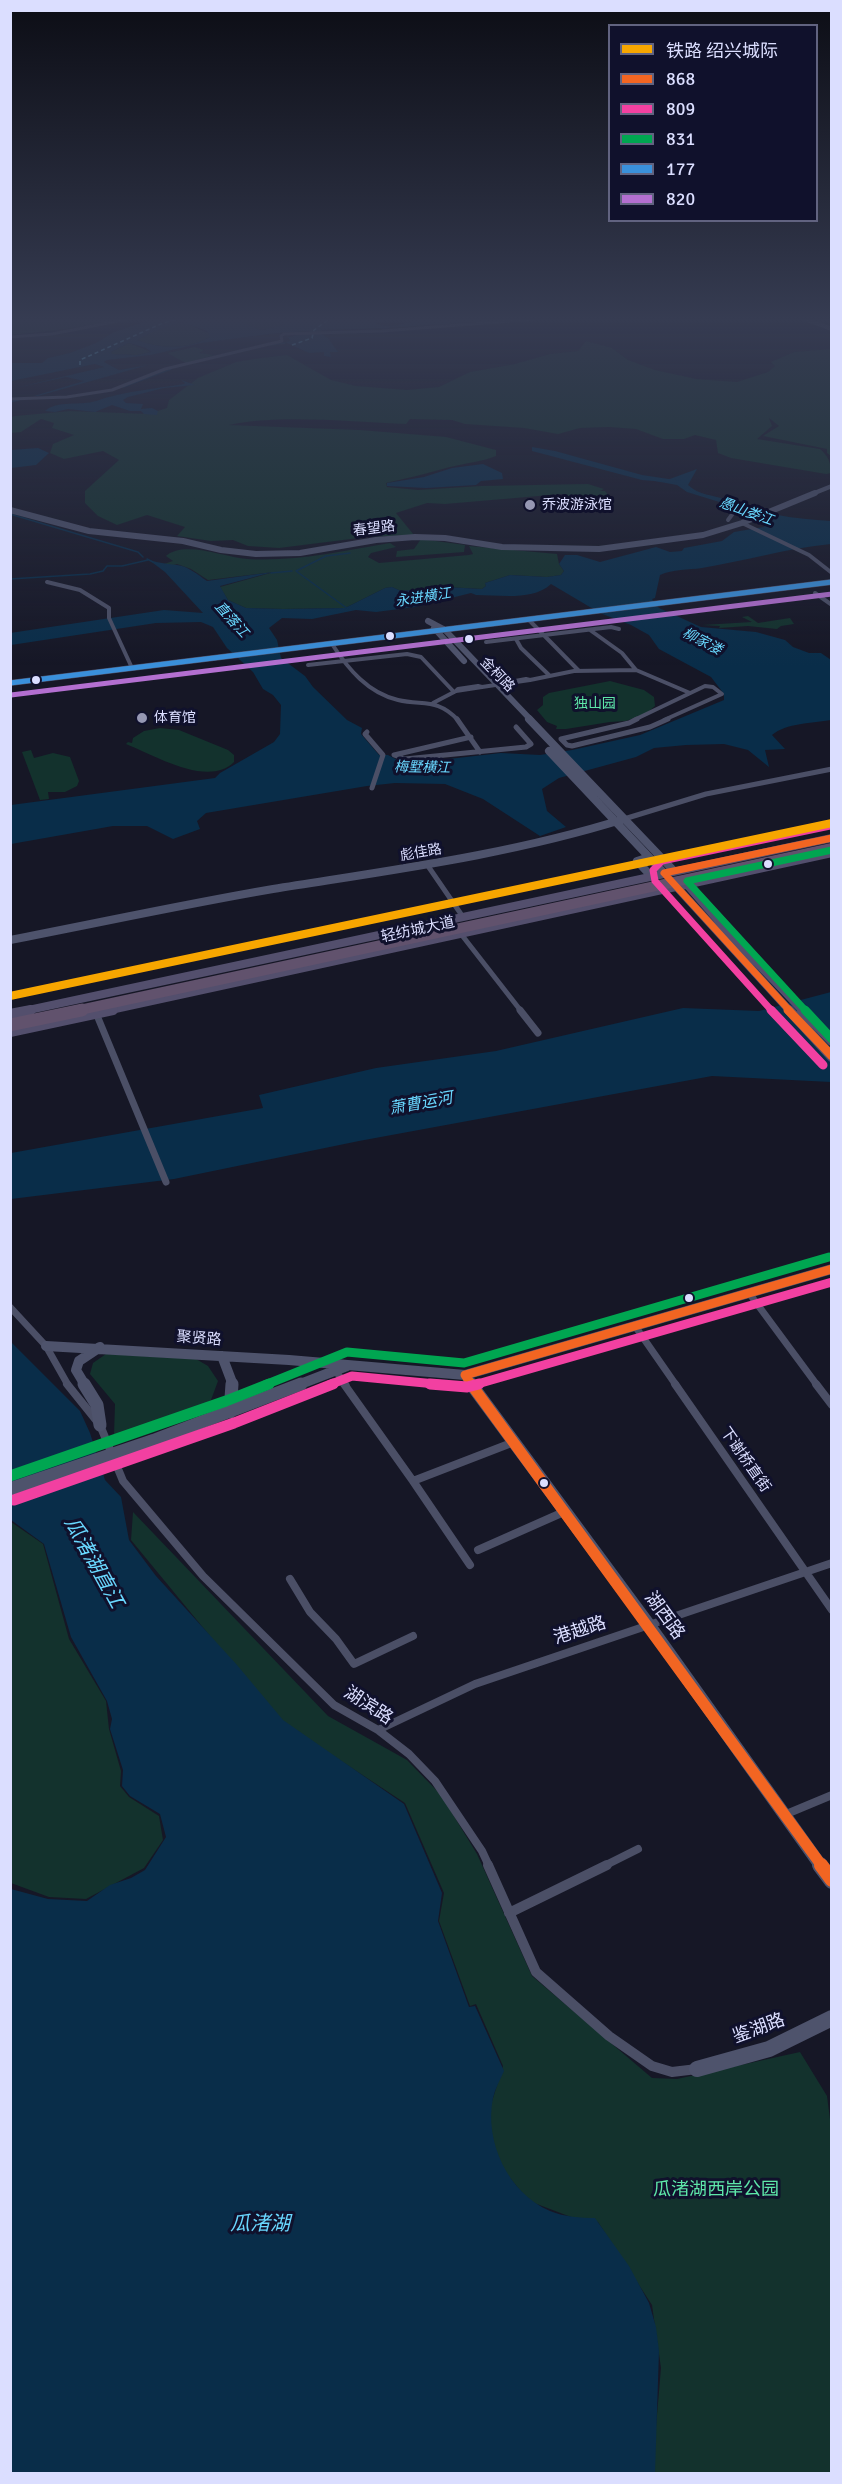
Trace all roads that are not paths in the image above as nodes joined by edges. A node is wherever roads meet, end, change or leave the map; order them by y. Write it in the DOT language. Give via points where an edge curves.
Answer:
graph roads {
  1 [pos="831,486"];
  2 [pos="725,506"];
  3 [pos="10,510"];
  4 [pos="728,520"];
  5 [pos="742,523"];
  6 [pos="831,573"];
  7 [pos="47,582"];
  8 [pos="831,582"];
  9 [pos="815,593"];
  10 [pos="831,598"];
  11 [pos="823,599"];
  12 [pos="831,605"];
  13 [pos="528,619"];
  14 [pos="619,629"];
  15 [pos="445,630"];
  16 [pos="590,630"];
  17 [pos="435,631"];
  18 [pos="543,635"];
  19 [pos="516,639"];
  20 [pos="486,642"];
  21 [pos="332,644"];
  22 [pos="341,661"];
  23 [pos="308,665"];
  24 [pos="132,668"];
  25 [pos="636,670"];
  26 [pos="579,671"];
  27 [pos="549,675"];
  28 [pos="10,683"];
  29 [pos="492,686"];
  30 [pos="455,692"];
  31 [pos="690,693"];
  32 [pos="433,703"];
  33 [pos="629,723"];
  34 [pos="516,727"];
  35 [pos="639,730"];
  36 [pos="367,732"];
  37 [pos="471,737"];
  38 [pos="547,743"];
  39 [pos="480,752"];
  40 [pos="831,769"];
  41 [pos="372,788"];
  42 [pos="624,819"];
  43 [pos="615,822"];
  44 [pos="831,837"];
  45 [pos="831,842"];
  46 [pos="831,848"];
  47 [pos="831,853"];
  48 [pos="649,857"];
  49 [pos="428,866"];
  50 [pos="674,871"];
  51 [pos="664,873"];
  52 [pos="651,876"];
  53 [pos="688,885"];
  54 [pos="676,887"];
  55 [pos="463,916"];
  56 [pos="461,934"];
  57 [pos="10,940"];
  58 [pos="96,1013"];
  59 [pos="10,1016"];
  60 [pos="10,1025"];
  61 [pos="10,1032"];
  62 [pos="538,1033"];
  63 [pos="831,1041"];
  64 [pos="831,1057"];
  65 [pos="166,1182"];
  66 [pos="831,1269"];
  67 [pos="749,1293"];
  68 [pos="10,1307"];
  69 [pos="635,1326"];
  70 [pos="46,1346"];
  71 [pos="100,1347"];
  72 [pos="222,1356"];
  73 [pos="350,1364"];
  74 [pos="335,1370"];
  75 [pos="465,1375"];
  76 [pos="831,1404"];
  77 [pos="230,1412"];
  78 [pos="99,1425"];
  79 [pos="514,1442"];
  80 [pos="413,1481"];
  81 [pos="10,1490"];
  82 [pos="566,1512"];
  83 [pos="478,1550"];
  84 [pos="831,1563"];
  85 [pos="470,1565"];
  86 [pos="805,1572"];
  87 [pos="290,1579"];
  88 [pos="831,1610"];
  89 [pos="649,1625"];
  90 [pos="413,1636"];
  91 [pos="378,1730"];
  92 [pos="831,1795"];
  93 [pos="784,1815"];
  94 [pos="638,1849"];
  95 [pos="831,1881"];
  96 [pos="509,1913"];
  97 [pos="831,2018"];
  98 [pos="697,2069"];
  1 -- 5 [label="street, 春望路"];
  2 -- 4 [label="street" via="734,512"];
  3 -- 5 [label="street, 春望路" via="89,531 183,540 256,554 300,553 376,540 422,537 502,547 598,549 680,540"];
  5 -- 6 [label="street" via="809,555"];
  7 -- 24 [label="street" via="74,586 93,594 109,608 109,618"];
  8 -- 13 [label="street"];
  9 -- 11 [label="street"];
  10 -- 11 [label="street"];
  11 -- 12 [label="street"];
  13 -- 15 [label="street"];
  13 -- 18 [label="street"];
  14 -- 16 [label="street"];
  15 -- 17 [label="street"];
  15 -- 17 [label="street" via="428,621"];
  15 -- 29 [label="street, 金柯路"];
  16 -- 18 [label="street"];
  16 -- 25 [label="street" via="622,653"];
  17 -- 21 [label="street"];
  17 -- 29 [label="street, 金柯路"];
  18 -- 19 [label="street"];
  18 -- 26 [label="street"];
  19 -- 20 [label="street"];
  19 -- 27 [label="street"];
  21 -- 22 [label="street"];
  21 -- 24 [label="street"];
  22 -- 23 [label="street"];
  22 -- 30 [label="street" via="399,654 421,657"];
  22 -- 32 [label="street" via="363,682 394,699"];
  24 -- 28 [label="street"];
  25 -- 26 [label="street"];
  25 -- 31 [label="street"];
  26 -- 27 [label="street"];
  27 -- 29 [label="street"];
  29 -- 30 [label="street"];
  29 -- 38 [label="street, 金柯路"];
  30 -- 32 [label="street"];
  31 -- 33 [label="street"];
  31 -- 35 [label="street" via="705,686 722,694"];
  32 -- 37 [label="street" via="460,721"];
  33 -- 35 [label="street"];
  33 -- 35 [label="street" via="561,739 572,746"];
  34 -- 39 [label="street" via="531,744"];
  36 -- 41 [label="street" via="383,755"];
  37 -- 39 [label="street"];
  37 -- 39 [label="street" via="394,754 405,759"];
  38 -- 42 [label="street, 金柯路"];
  38 -- 43 [label="street, 金柯路"];
  40 -- 42 [label="street, 彪佳路" via="706,794"];
  42 -- 43 [label="street, 彪佳路"];
  42 -- 50 [label="street, 金柯路"];
  43 -- 48 [label="street, 金柯路"];
  43 -- 49 [label="street, 彪佳路" via="547,842"];
  44 -- 50 [label="main road, 轻纺城大道"];
  45 -- 59 [label="highway"];
  46 -- 60 [label="highway, bridge"];
  47 -- 53 [label="main road, 轻纺城大道"];
  48 -- 51 [label="street, 金柯路"];
  48 -- 52 [label="street" via="637,861"];
  49 -- 55 [label="street"];
  49 -- 57 [label="street, 彪佳路" via="251,893"];
  50 -- 51 [label="main road, 轻纺城大道"];
  50 -- 53 [label="main road"];
  51 -- 52 [label="main road, 轻纺城大道"];
  51 -- 54 [label="main road"];
  52 -- 55 [label="main road, 轻纺城大道"];
  53 -- 54 [label="main road, 轻纺城大道"];
  53 -- 63 [label="main road"];
  54 -- 56 [label="main road, 轻纺城大道"];
  54 -- 64 [label="main road"];
  55 -- 59 [label="main road, 轻纺城大道"];
  56 -- 58 [label="main road, 轻纺城大道"];
  56 -- 62 [label="street"];
  58 -- 61 [label="main road, 轻纺城大道"];
  58 -- 65 [label="street"];
  66 -- 67 [label="street"];
  67 -- 69 [label="street"];
  67 -- 76 [label="street"];
  68 -- 70 [label="street, 湖滨路"];
  69 -- 75 [label="street"];
  69 -- 86 [label="street, 下谢桥直街"];
  70 -- 71 [label="street, 聚贤路"];
  70 -- 78 [label="street, 湖滨路"];
  71 -- 72 [label="street, 聚贤路"];
  71 -- 78 [label="street" via="79,1361 76,1370 98,1405"];
  72 -- 73 [label="street, 聚贤路"];
  72 -- 77 [label="street" via="233,1386"];
  73 -- 74 [label="street"];
  73 -- 75 [label="street, 聚贤路"];
  74 -- 77 [label="street"];
  74 -- 80 [label="street"];
  75 -- 79 [label="street, 湖西路"];
  77 -- 81 [label="street, bridge"];
  78 -- 91 [label="street, 湖滨路" via="123,1481 203,1576 334,1705"];
  79 -- 80 [label="street"];
  79 -- 82 [label="street, 湖西路"];
  80 -- 85 [label="street"];
  82 -- 83 [label="street"];
  82 -- 89 [label="street, 湖西路"];
  84 -- 86 [label="street, 港越路"];
  86 -- 88 [label="street, 下谢桥直街"];
  86 -- 89 [label="street, 港越路"];
  87 -- 90 [label="street" via="310,1612 354,1665"];
  89 -- 91 [label="street, 港越路" via="475,1684"];
  89 -- 93 [label="street, 湖西路"];
  91 -- 96 [label="street, 湖滨路" via="435,1780 482,1851"];
  92 -- 93 [label="street"];
  93 -- 95 [label="street, 湖西路"];
  94 -- 96 [label="street"];
  96 -- 98 [label="street, 湖滨路" via="537,1972 609,2036 652,2066 672,2072"];
  97 -- 98 [label="street, 鉴湖路" via="769,2049"];
}
